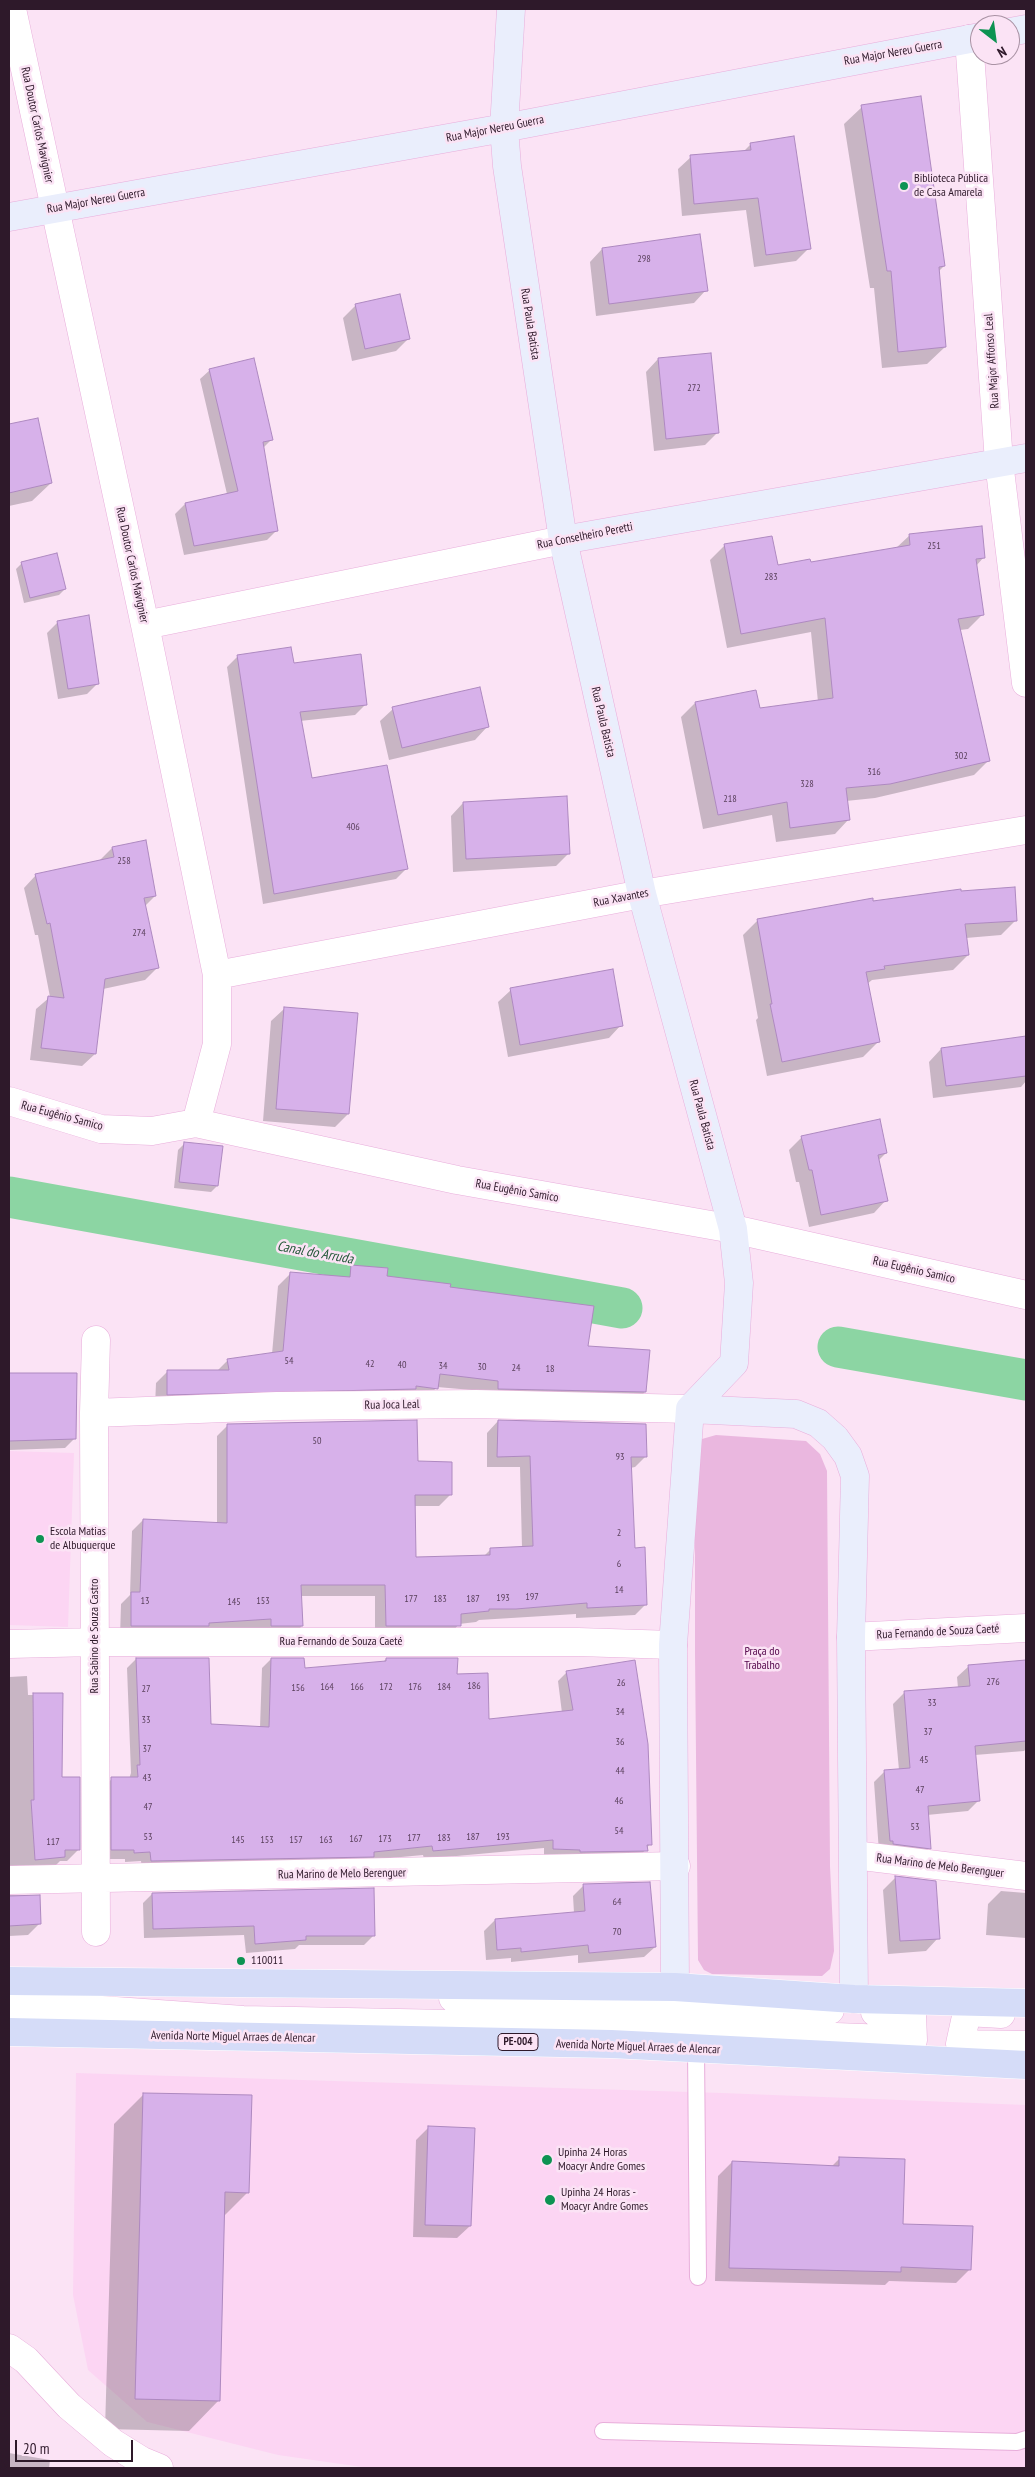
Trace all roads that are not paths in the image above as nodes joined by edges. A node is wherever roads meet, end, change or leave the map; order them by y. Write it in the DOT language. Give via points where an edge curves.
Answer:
graph roads {
  1 [pos="12,9"];
  2 [pos="511,9"];
  3 [pos="970,39"];
  4 [pos="976,65"];
  5 [pos="504,128"];
  6 [pos="54,208"];
  7 [pos="9,217"];
  8 [pos="1026,458"];
  9 [pos="999,462"];
  10 [pos="563,540"];
  11 [pos="145,625"];
  12 [pos="1026,683"];
  13 [pos="1026,830"];
  14 [pos="642,894"];
  15 [pos="217,975"];
  16 [pos="9,1101"];
  17 [pos="196,1123"];
  18 [pos="732,1229"];
  19 [pos="1026,1295"];
  20 [pos="96,1340"];
  21 [pos="690,1409"];
  22 [pos="94,1413"];
  23 [pos="1026,1628"];
  24 [pos="851,1637"];
  25 [pos="96,1642"];
  26 [pos="9,1644"];
  27 [pos="673,1645"];
  28 [pos="854,1855"];
  29 [pos="676,1866"];
  30 [pos="1026,1876"];
  31 [pos="95,1879"];
  32 [pos="9,1880"];
  33 [pos="96,1932"];
  34 [pos="9,1981"];
  35 [pos="675,1987"];
  36 [pos="9,1991"];
  37 [pos="854,1999"];
  38 [pos="1026,2004"];
  39 [pos="9,2007"];
  40 [pos="1026,2015"];
  41 [pos="9,2032"];
  42 [pos="1026,2045"];
  43 [pos="696,2049"];
  44 [pos="1026,2065"];
  45 [pos="698,2277"];
  46 [pos="9,2348"];
  47 [pos="604,2431"];
  48 [pos="1026,2439"];
  49 [pos="159,2468"];
  1 -- 6 [label="street, Rua Doutor Carlos Mavignier"];
  2 -- 5 [label="street, Rua Paula Batista"];
  3 -- 5 [label="street, Rua Major Nereu Guerra"];
  4 -- 9 [label="street, Rua Major Affonso Leal"];
  5 -- 6 [label="street, Rua Major Nereu Guerra"];
  5 -- 10 [label="street, Rua Paula Batista"];
  6 -- 7 [label="street, Rua Major Nereu Guerra"];
  6 -- 11 [label="street, Rua Doutor Carlos Mavignier"];
  8 -- 9 [label="street, Rua Conselheiro Peretti"];
  9 -- 10 [label="street, Rua Conselheiro Peretti"];
  9 -- 12 [label="street, Rua Major Affonso Leal"];
  10 -- 11 [label="street, Rua Conselheiro Peretti"];
  10 -- 14 [label="street, Rua Paula Batista"];
  11 -- 15 [label="street, Rua Doutor Carlos Mavignier"];
  13 -- 14 [label="street, Rua Xavantes"];
  14 -- 15 [label="street, Rua Xavantes"];
  14 -- 18 [label="street, Rua Paula Batista"];
  15 -- 17 [label="street, Rua Doutor Carlos Mavignier" via="217,1044"];
  16 -- 17 [label="street, Rua Eugênio Samico" via="101,1129 152,1131"];
  17 -- 18 [label="street, Rua Eugênio Samico" via="457,1180"];
  18 -- 19 [label="street, Rua Eugênio Samico"];
  18 -- 21 [label="street, Rua Paula Batista" via="739,1283 734,1363"];
  20 -- 22 [label="street, Rua Sabino de Souza Castro"];
  21 -- 22 [label="street, Rua Joca Leal" via="476,1404 277,1406"];
  21 -- 24 [label="street" via="796,1414 818,1422 848,1456 855,1476"];
  21 -- 27 [label="street"];
  22 -- 25 [label="street, Rua Sabino de Souza Castro"];
  23 -- 24 [label="street, Rua Fernando de Souza Caeté"];
  24 -- 28 [label="street"];
  25 -- 26 [label="street, Rua Fernando de Souza Caeté"];
  25 -- 27 [label="street, Rua Fernando de Souza Caeté" via="578,1642"];
  25 -- 31 [label="street, Rua Sabino de Souza Castro"];
  27 -- 29 [label="street"];
  28 -- 30 [label="street, Rua Marino de Melo Berenguer"];
  28 -- 37 [label="street"];
  29 -- 31 [label="street, Rua Marino de Melo Berenguer"];
  29 -- 35 [label="street"];
  31 -- 32 [label="street, Rua Marino de Melo Berenguer"];
  31 -- 33 [label="street, Rua Sabino de Souza Castro"];
  34 -- 35 [label="main road"];
  35 -- 37 [label="main road"];
  36 -- 39 [label="street" via="576,2000 912,2013 913,2040 554,2026 244,2020 73,2008"];
  37 -- 38 [label="main road"];
  40 -- 42 [label="street" via="967,2012 960,2044"];
  41 -- 43 [label="main road, Avenida Norte Miguel Arraes de Alencar / PE-004"];
  43 -- 44 [label="main road, Avenida Norte Miguel Arraes de Alencar / PE-004"];
  43 -- 45 [label="lane"];
  46 -- 49 [label="street" via="26,2360 69,2406 113,2443"];
  47 -- 48 [label="lane" via="1017,2442"];
}
